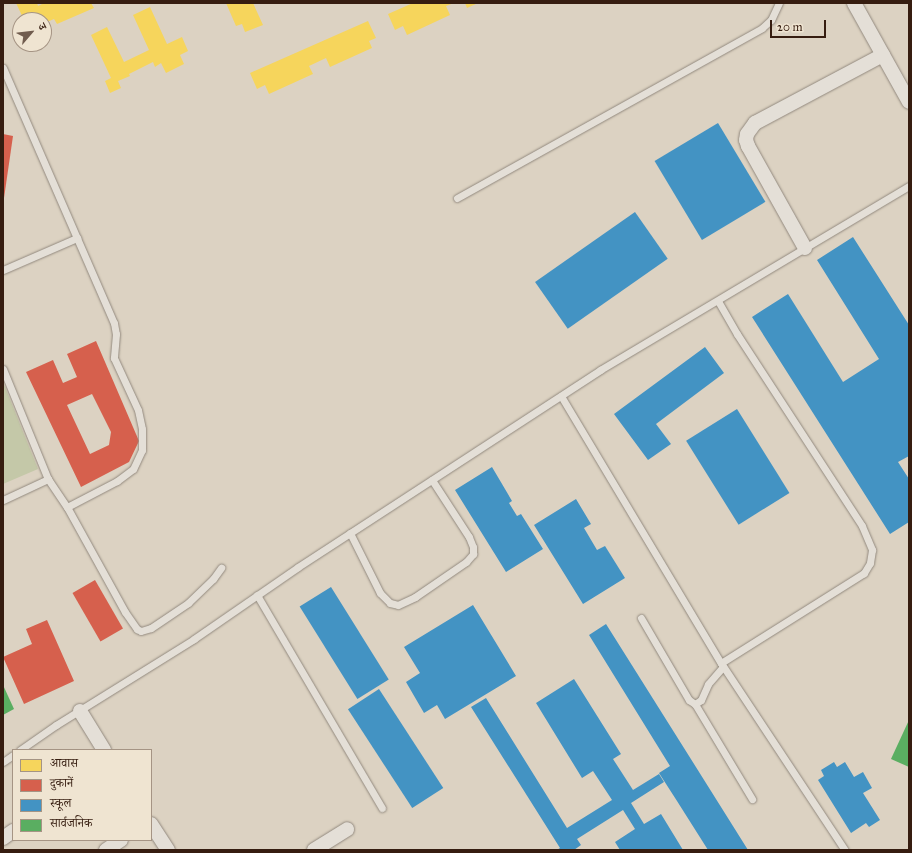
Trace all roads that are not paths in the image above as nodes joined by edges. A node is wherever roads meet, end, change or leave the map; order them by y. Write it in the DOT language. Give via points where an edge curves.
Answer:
graph roads {
  1 [pos="779,3"];
  2 [pos="854,3"];
  3 [pos="883,55"];
  4 [pos="3,68"];
  5 [pos="909,102"];
  6 [pos="909,186"];
  7 [pos="457,198"];
  8 [pos="77,238"];
  9 [pos="805,248"];
  10 [pos="3,270"];
  11 [pos="718,301"];
  12 [pos="3,369"];
  13 [pos="561,396"];
  14 [pos="48,479"];
  15 [pos="432,480"];
  16 [pos="3,500"];
  17 [pos="67,507"];
  18 [pos="350,533"];
  19 [pos="221,568"];
  20 [pos="257,596"];
  21 [pos="641,618"];
  22 [pos="722,665"];
  23 [pos="695,704"];
  24 [pos="80,711"];
  25 [pos="22,749"];
  26 [pos="103,749"];
  27 [pos="12,756"];
  28 [pos="3,762"];
  29 [pos="752,799"];
  30 [pos="382,808"];
  31 [pos="152,826"];
  32 [pos="347,829"];
  33 [pos="12,832"];
  34 [pos="3,838"];
  35 [pos="120,841"];
  36 [pos="106,850"];
  37 [pos="168,850"];
  38 [pos="314,850"];
  39 [pos="845,850"];
  1 -- 7 [label="lane" via="771,20 762,28"];
  2 -- 3 [label="street"];
  3 -- 5 [label="street"];
  3 -- 9 [label="street" via="755,123 747,134 748,146"];
  4 -- 8 [label="lane"];
  6 -- 9 [label="lane"];
  8 -- 10 [label="lane"];
  8 -- 17 [label="lane" via="114,323 114,358 138,410 143,440 142,450 133,469 125,476"];
  9 -- 11 [label="lane"];
  11 -- 13 [label="lane" via="600,370"];
  11 -- 22 [label="lane" via="862,526 872,550 870,563 864,573"];
  12 -- 14 [label="lane"];
  13 -- 15 [label="lane"];
  13 -- 22 [label="lane"];
  14 -- 16 [label="lane"];
  14 -- 17 [label="lane"];
  15 -- 18 [label="lane"];
  15 -- 18 [label="lane" via="469,538 473,554 466,562 415,598 398,605 390,603 380,593"];
  17 -- 19 [label="lane" via="125,612 141,631 151,628 188,603"];
  18 -- 20 [label="lane"];
  20 -- 24 [label="lane" via="194,640"];
  20 -- 30 [label="lane"];
  21 -- 23 [label="lane" via="689,700"];
  22 -- 23 [label="lane" via="708,684 701,700"];
  22 -- 39 [label="lane"];
  23 -- 29 [label="lane"];
  24 -- 25 [label="lane"];
  24 -- 26 [label="street"];
  27 -- 28 [label="lane"];
  31 -- 37 [label="street"];
  32 -- 38 [label="street"];
  33 -- 34 [label="street"];
  35 -- 36 [label="street"];
}
